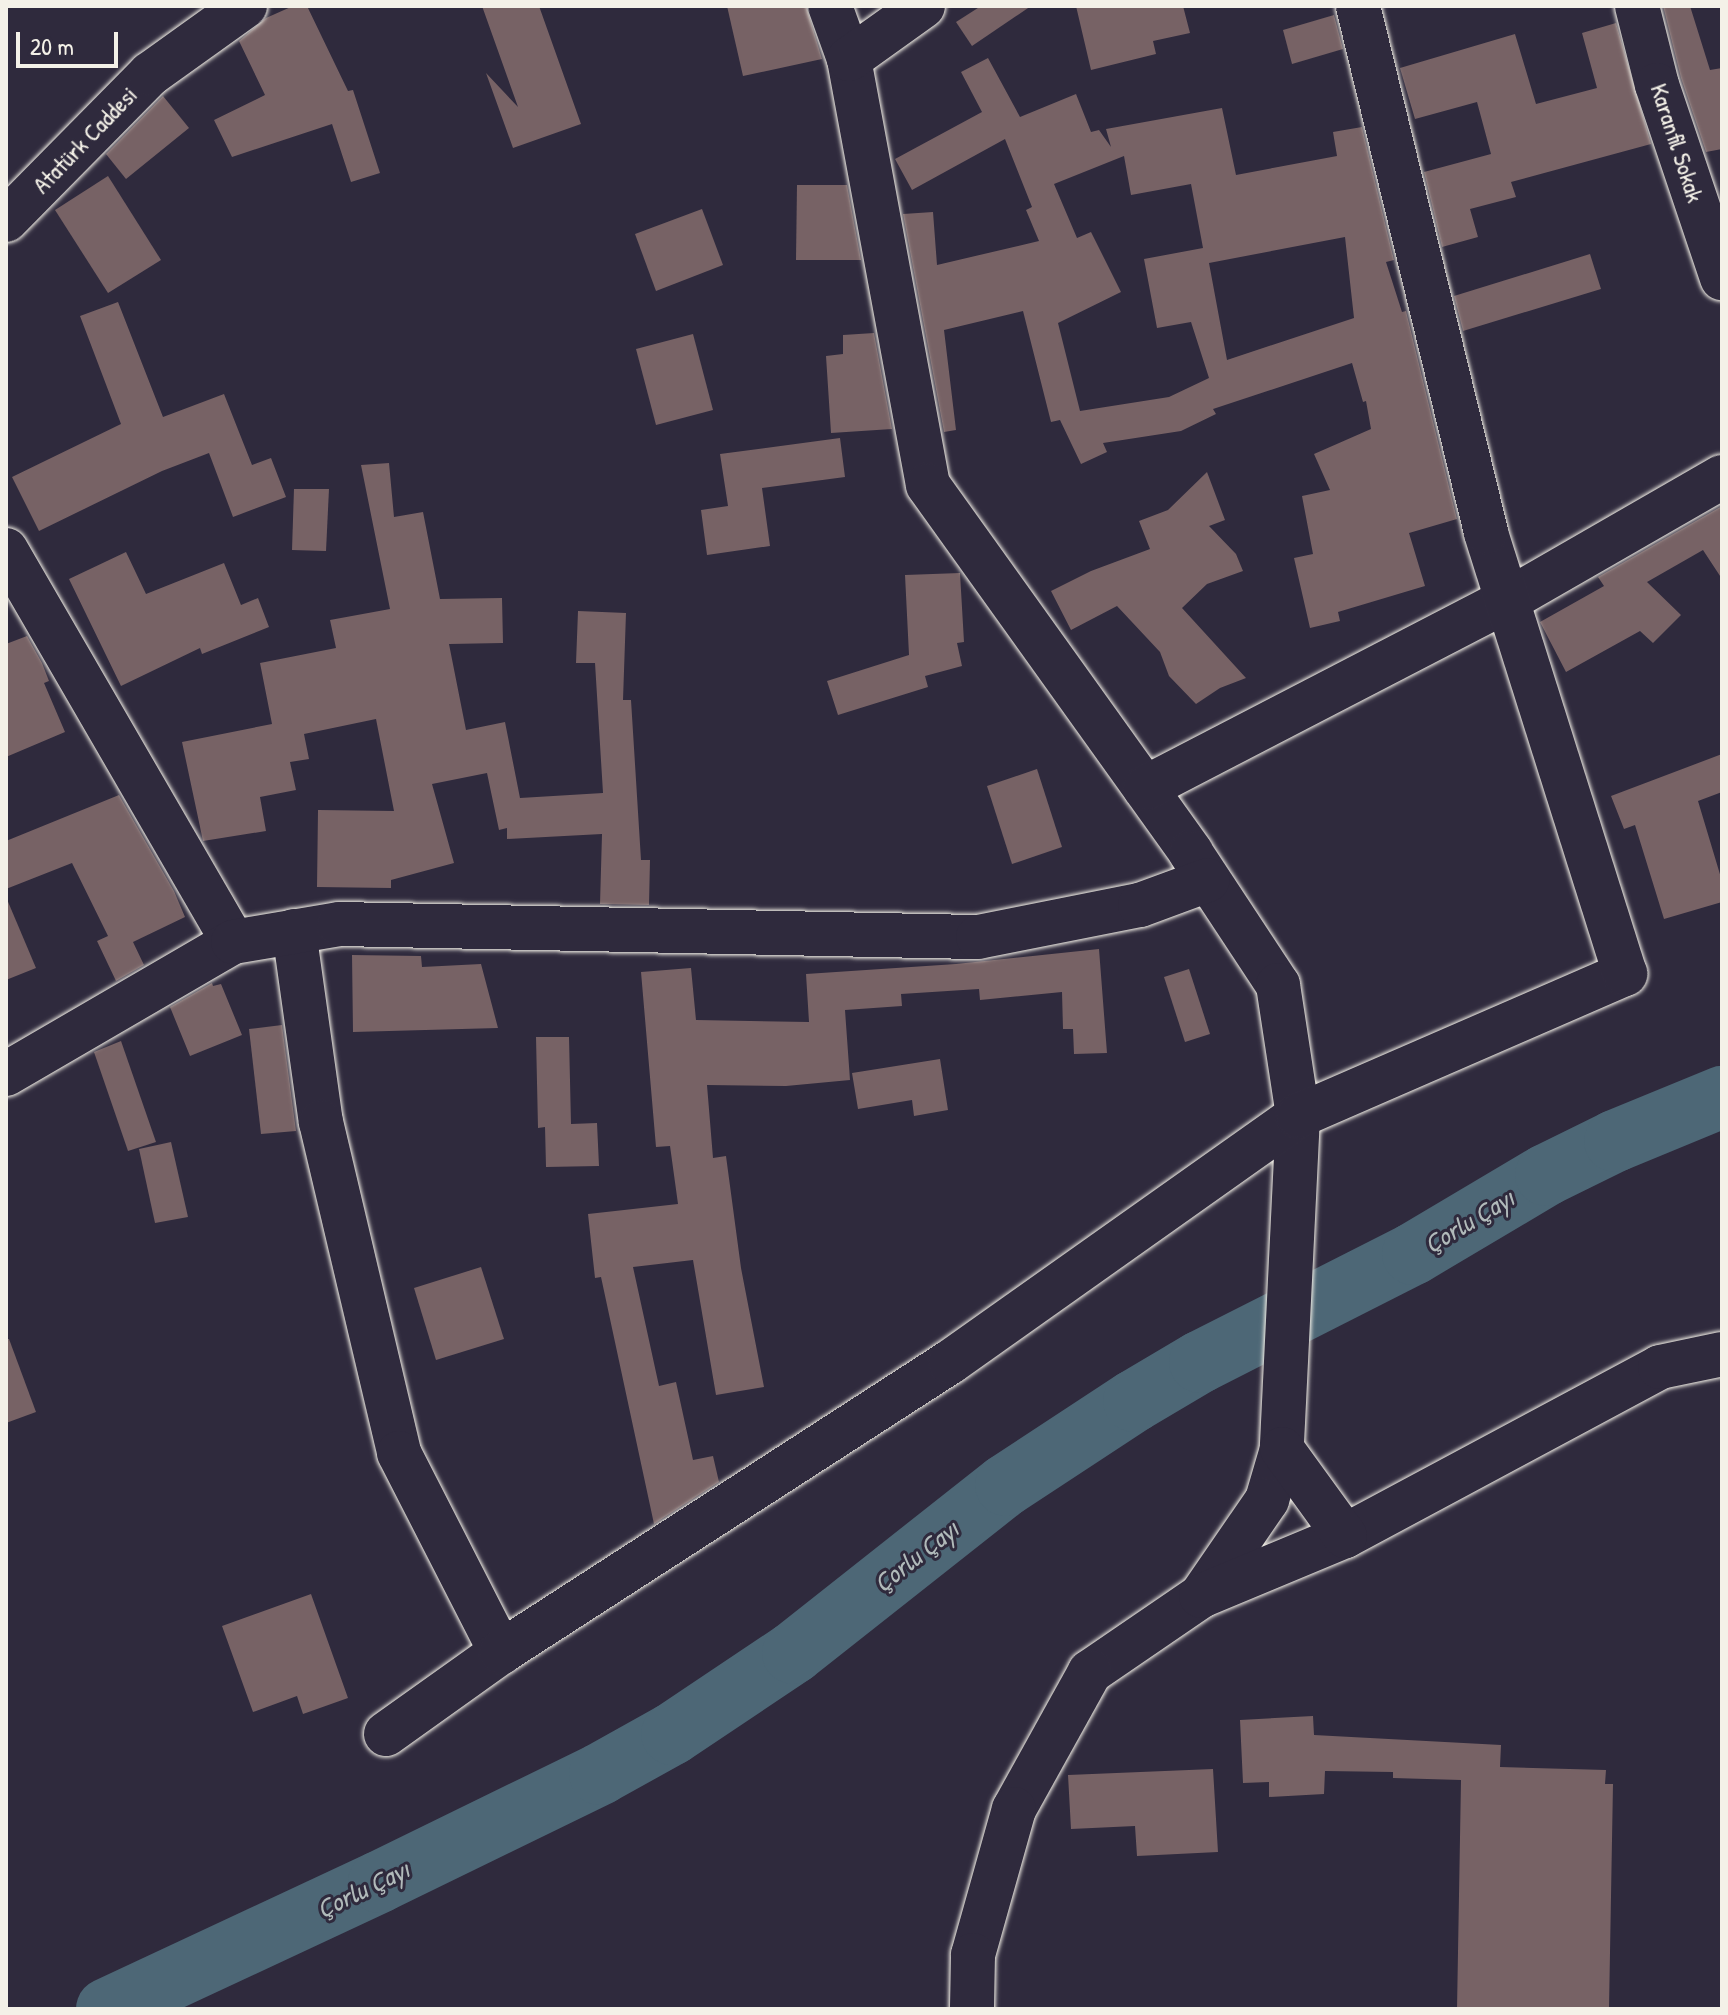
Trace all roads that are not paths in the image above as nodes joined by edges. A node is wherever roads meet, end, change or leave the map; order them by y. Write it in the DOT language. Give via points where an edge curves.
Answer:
graph roads {
  1 [pos="245,6"];
  2 [pos="830,6"];
  3 [pos="923,6"];
  4 [pos="1358,6"];
  5 [pos="1637,6"];
  6 [pos="849,59"];
  7 [pos="6,220"];
  8 [pos="1722,278"];
  9 [pos="1722,477"];
  10 [pos="6,550"];
  11 [pos="1508,600"];
  12 [pos="1145,788"];
  13 [pos="1208,880"];
  14 [pos="263,937"];
  15 [pos="6,1074"];
  16 [pos="1298,1116"];
  17 [pos="1722,1354"];
  18 [pos="1282,1449"];
  19 [pos="1345,1536"];
  20 [pos="1201,1596"];
  21 [pos="501,1652"];
  22 [pos="386,1734"];
  23 [pos="972,2009"];
  1 -- 7 [label="street, Atatürk Caddesi" via="150,74"];
  2 -- 6 [label="street"];
  3 -- 6 [label="street"];
  4 -- 11 [label="street" via="1486,532"];
  5 -- 8 [label="street, Karanfil Sokak" via="1657,85"];
  6 -- 12 [label="street" via="928,485"];
  9 -- 11 [label="street"];
  10 -- 14 [label="street"];
  11 -- 12 [label="street"];
  11 -- 16 [label="street" via="1625,974"];
  12 -- 13 [label="street"];
  13 -- 14 [label="street" via="1140,905 978,937 339,924"];
  13 -- 16 [label="street" via="1278,985"];
  14 -- 15 [label="street"];
  14 -- 21 [label="street" via="301,982 321,1122 399,1453"];
  16 -- 18 [label="street"];
  16 -- 21 [label="street" via="950,1362"];
  17 -- 19 [label="street" via="1660,1367"];
  18 -- 19 [label="street"];
  18 -- 20 [label="street" via="1267,1500"];
  19 -- 20 [label="street"];
  20 -- 23 [label="street" via="1090,1672 1067,1713 1014,1809 973,1955"];
  21 -- 22 [label="street"];
}
